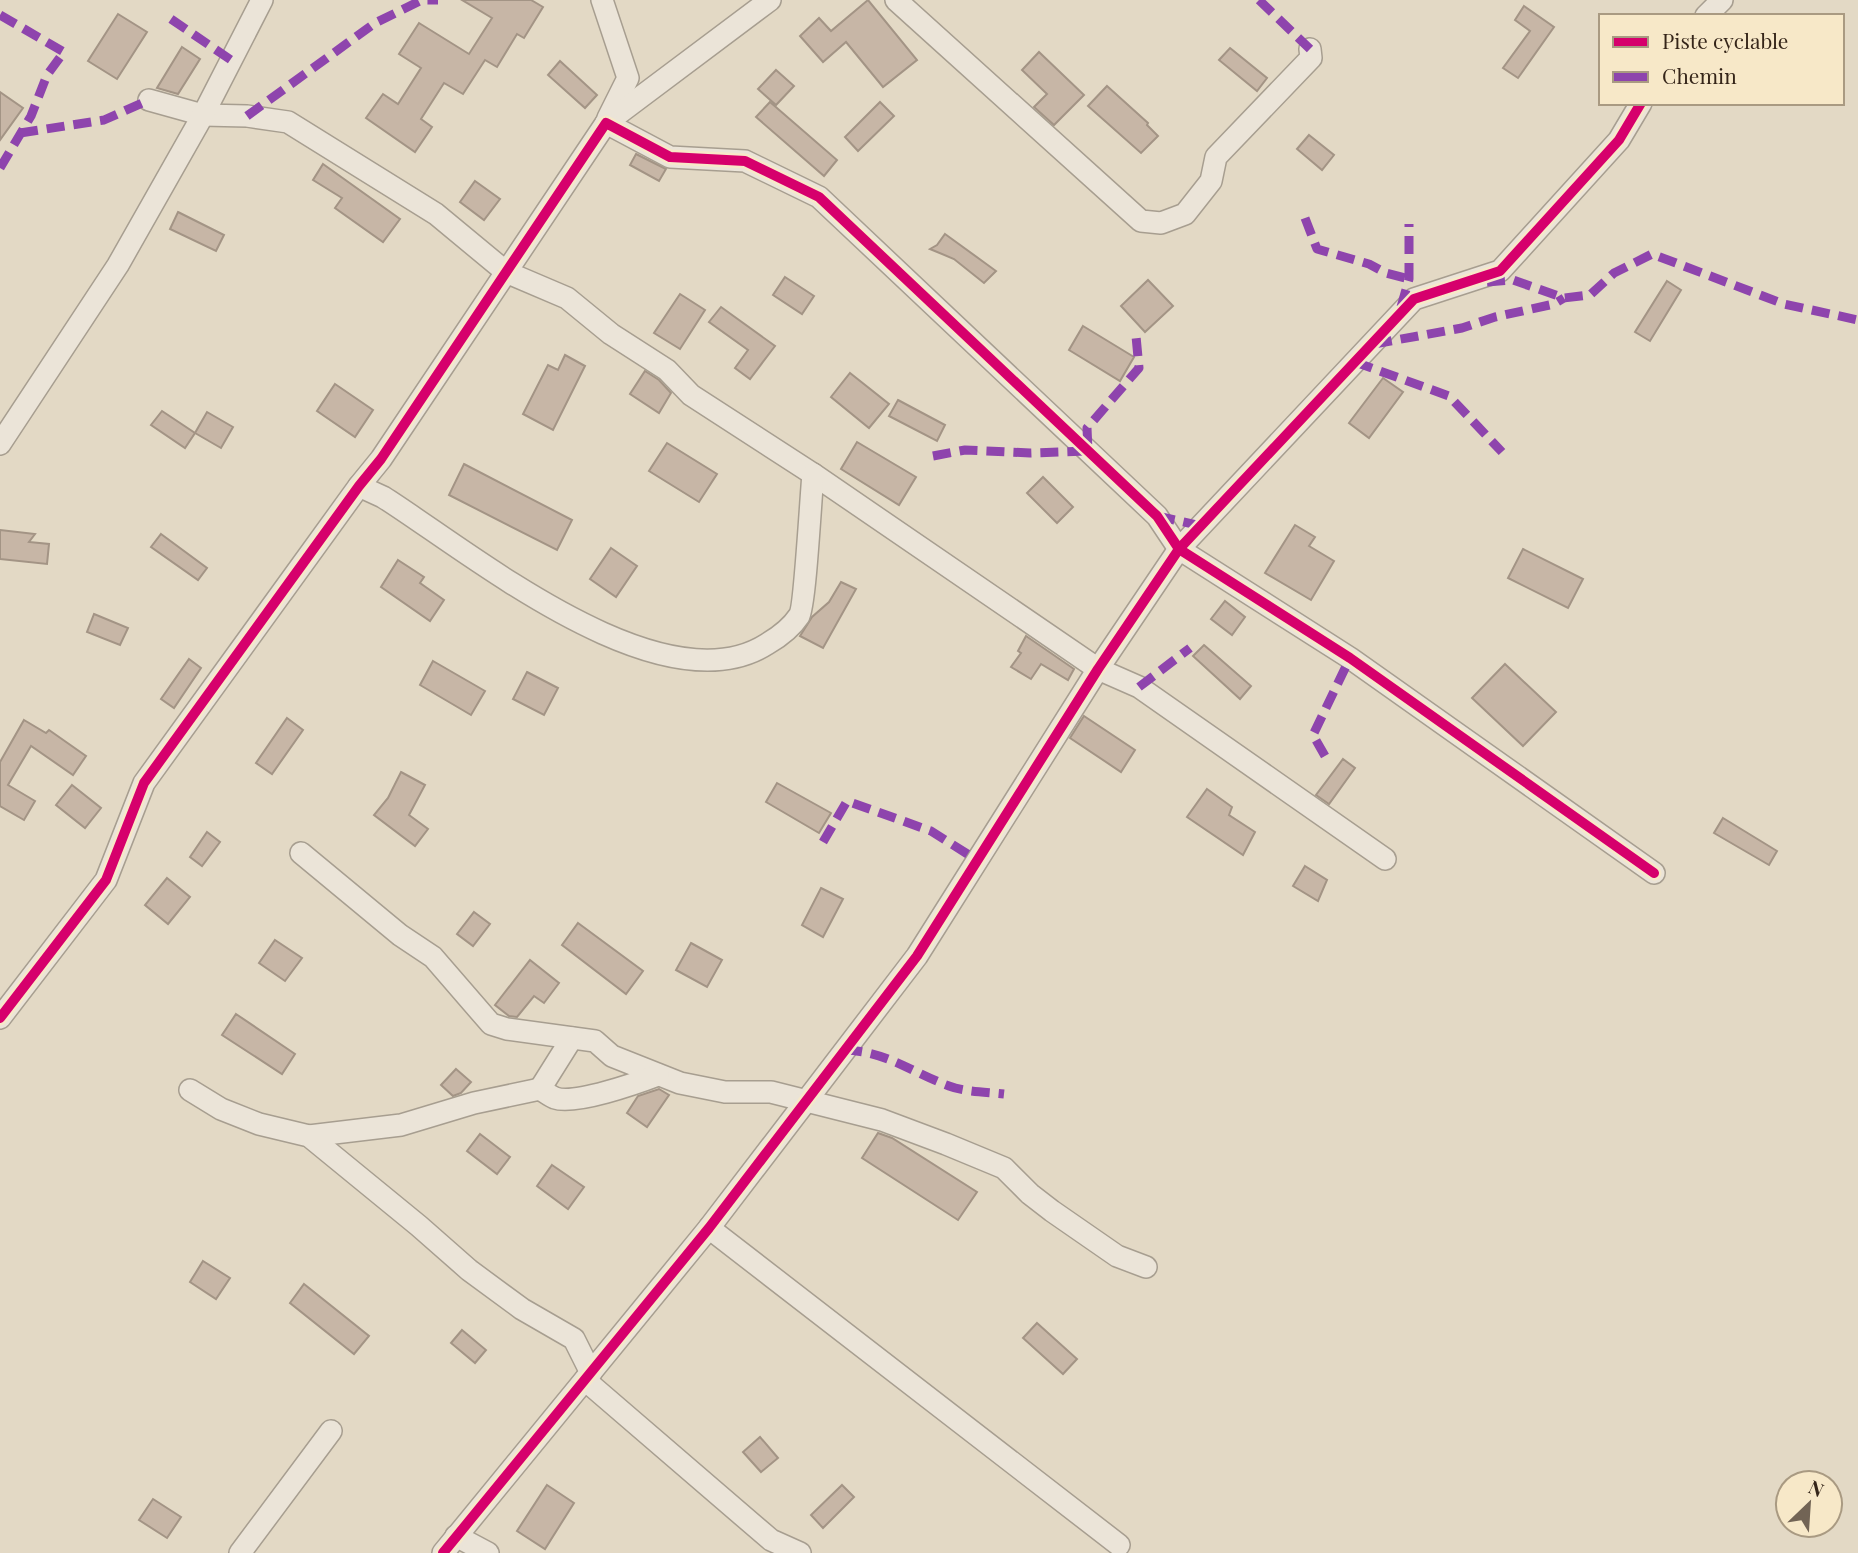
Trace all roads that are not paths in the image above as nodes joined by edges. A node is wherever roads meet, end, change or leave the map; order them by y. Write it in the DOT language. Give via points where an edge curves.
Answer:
graph roads {
  1 [pos="262,0"];
  2 [pos="602,0"];
  3 [pos="770,0"];
  4 [pos="896,0"];
  5 [pos="1722,0"];
  6 [pos="1708,14"];
  7 [pos="1310,49"];
  8 [pos="149,100"];
  9 [pos="1640,105"];
  10 [pos="203,115"];
  11 [pos="606,123"];
  12 [pos="506,272"];
  13 [pos="0,444"];
  14 [pos="813,474"];
  15 [pos="359,486"];
  16 [pos="1179,549"];
  17 [pos="1098,669"];
  18 [pos="301,853"];
  19 [pos="1385,859"];
  20 [pos="1654,873"];
  21 [pos="0,1018"];
  22 [pos="572,1038"];
  23 [pos="612,1056"];
  24 [pos="658,1075"];
  25 [pos="540,1089"];
  26 [pos="618,1089"];
  27 [pos="190,1090"];
  28 [pos="806,1101"];
  29 [pos="309,1136"];
  30 [pos="709,1228"];
  31 [pos="1146,1268"];
  32 [pos="588,1377"];
  33 [pos="331,1431"];
  34 [pos="449,1545"];
  35 [pos="1119,1545"];
  36 [pos="240,1553"];
  37 [pos="488,1553"];
  38 [pos="800,1553"];
  1 -- 10 [label="street"];
  2 -- 11 [label="street" via="628,78"];
  3 -- 11 [label="street"];
  4 -- 7 [label="street" via="1141,221 1161,223 1185,215 1211,181 1216,157 1311,58"];
  5 -- 6 [label="street"];
  8 -- 10 [label="street"];
  9 -- 16 [label="street" via="1619,140 1500,271 1414,299"];
  10 -- 12 [label="street" via="288,122 436,214"];
  10 -- 13 [label="street" via="118,265"];
  11 -- 12 [label="street"];
  11 -- 16 [label="street" via="670,157 745,161 818,197 1157,516"];
  12 -- 14 [label="street" via="567,298 611,334 667,370 691,395"];
  12 -- 15 [label="street"];
  14 -- 15 [label="street" via="801,614 780,636 753,653 717,660 662,655 574,619"];
  14 -- 17 [label="street"];
  15 -- 21 [label="street" via="144,783 106,880"];
  16 -- 17 [label="street"];
  16 -- 20 [label="street" via="1350,658"];
  17 -- 19 [label="street" via="1139,687"];
  17 -- 28 [label="street" via="917,956"];
  18 -- 22 [label="street" via="433,957 491,1024"];
  22 -- 23 [label="street" via="595,1041"];
  22 -- 25 [label="street"];
  23 -- 24 [label="street"];
  23 -- 26 [label="street"];
  24 -- 26 [label="street"];
  24 -- 28 [label="street" via="725,1092 771,1092"];
  25 -- 26 [label="street" via="557,1099"];
  25 -- 29 [label="street" via="401,1125"];
  27 -- 29 [label="street" via="259,1124"];
  28 -- 30 [label="street"];
  28 -- 31 [label="street" via="882,1120 1004,1168 1052,1211 1117,1256"];
  29 -- 32 [label="street" via="469,1270 574,1339"];
  30 -- 32 [label="street"];
  30 -- 35 [label="street"];
  32 -- 34 [label="street"];
  32 -- 38 [label="street" via="771,1540"];
  33 -- 36 [label="street"];
  34 -- 37 [label="street"];
}
